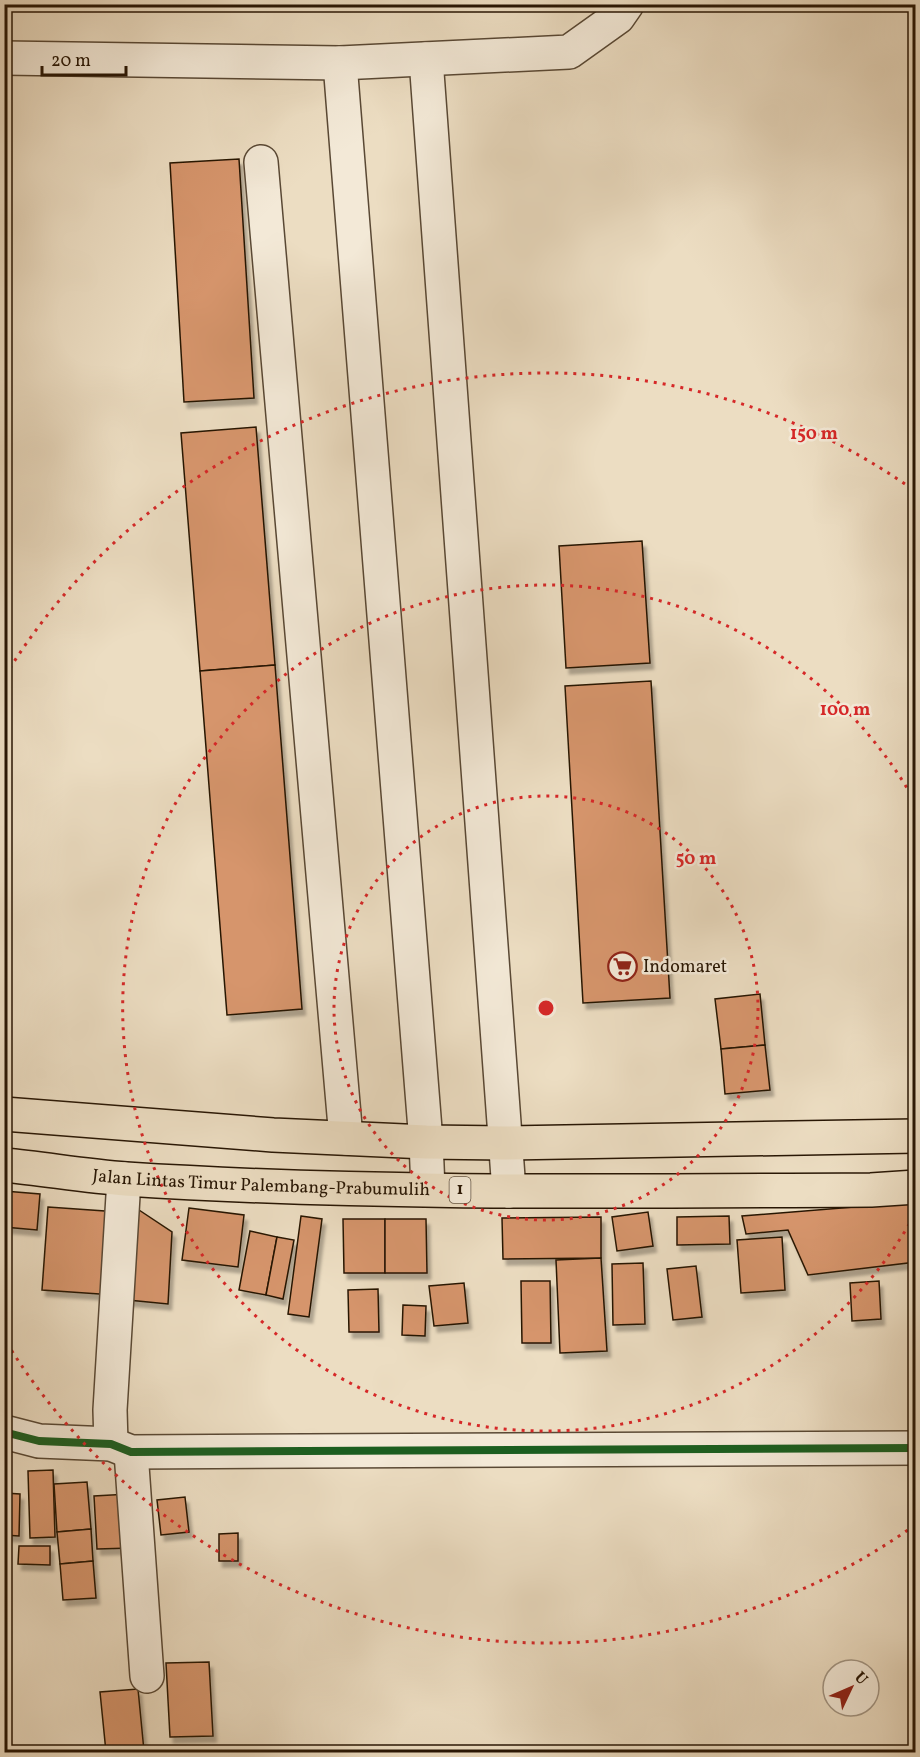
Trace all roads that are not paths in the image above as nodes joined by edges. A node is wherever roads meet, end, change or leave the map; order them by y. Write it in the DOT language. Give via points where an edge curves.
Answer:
graph roads {
  1 [pos="627,4"];
  2 [pos="4,58"];
  3 [pos="426,59"];
  4 [pos="340,63"];
  5 [pos="261,162"];
  6 [pos="4,1114"];
  7 [pos="915,1136"];
  8 [pos="346,1138"];
  9 [pos="426,1142"];
  10 [pos="505,1143"];
  11 [pos="4,1165"];
  12 [pos="124,1179"];
  13 [pos="915,1187"];
  14 [pos="428,1189"];
  15 [pos="509,1191"];
  16 [pos="4,1432"];
  17 [pos="121,1448"];
  18 [pos="915,1448"];
  19 [pos="147,1676"];
  1 -- 3 [label="street" via="618,18 569,52"];
  2 -- 4 [label="street"];
  3 -- 4 [label="street"];
  3 -- 10 [label="street"];
  4 -- 9 [label="street"];
  5 -- 8 [label="street"];
  6 -- 8 [label="highway"];
  7 -- 10 [label="highway"];
  8 -- 9 [label="highway"];
  9 -- 10 [label="highway"];
  9 -- 14 [label="street"];
  10 -- 15 [label="street"];
  11 -- 12 [label="highway, Jalan Lintas Timur Palembang-Prabumulih / 1"];
  12 -- 14 [label="highway, Jalan Lintas Timur Palembang-Prabumulih / 1"];
  12 -- 17 [label="street" via="110,1410"];
  13 -- 15 [label="highway, Jalan Lintas Timur Palembang-Prabumulih / 1"];
  14 -- 15 [label="highway, Jalan Lintas Timur Palembang-Prabumulih / 1"];
  16 -- 17 [label="street" via="39,1441"];
  17 -- 18 [label="street"];
  17 -- 19 [label="street"];
}
